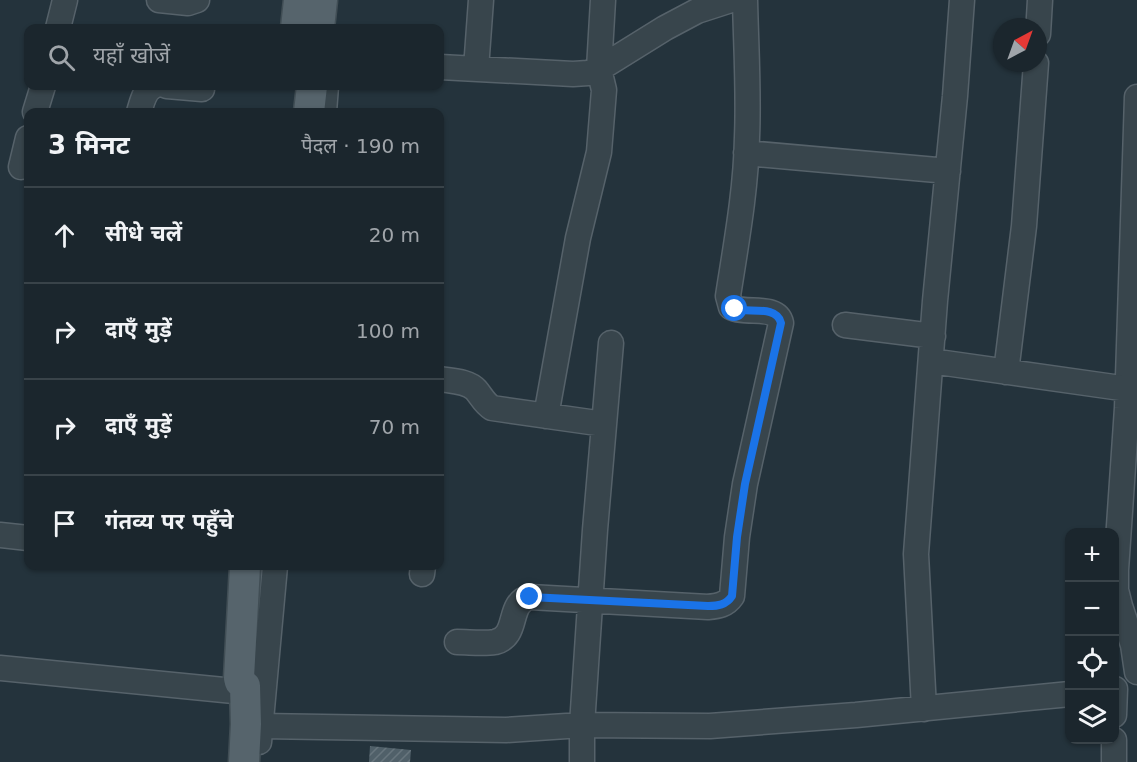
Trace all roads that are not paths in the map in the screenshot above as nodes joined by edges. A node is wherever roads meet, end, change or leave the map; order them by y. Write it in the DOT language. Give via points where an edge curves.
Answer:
graph roads {
  1 [pos="65,0"];
  2 [pos="159,0"];
  3 [pos="197,0"];
  4 [pos="300,0"];
  5 [pos="322,0"];
  6 [pos="333,0"];
  7 [pos="481,0"];
  8 [pos="603,0"];
  9 [pos="731,0"];
  10 [pos="745,0"];
  11 [pos="962,0"];
  12 [pos="1040,0"];
  13 [pos="697,6"];
  14 [pos="1039,18"];
  15 [pos="59,24"];
  16 [pos="297,24"];
  17 [pos="319,24"];
  18 [pos="331,24"];
  19 [pos="444,67"];
  20 [pos="476,69"];
  21 [pos="599,69"];
  22 [pos="1035,72"];
  23 [pos="42,90"];
  24 [pos="148,90"];
  25 [pos="291,90"];
  26 [pos="312,90"];
  27 [pos="326,90"];
  28 [pos="1137,98"];
  29 [pos="36,108"];
  30 [pos="141,108"];
  31 [pos="288,108"];
  32 [pos="309,108"];
  33 [pos="324,108"];
  34 [pos="24,147"];
  35 [pos="746,153"];
  36 [pos="16,166"];
  37 [pos="948,171"];
  38 [pos="1134,251"];
  39 [pos="845,325"];
  40 [pos="933,336"];
  41 [pos="611,343"];
  42 [pos="931,361"];
  43 [pos="1006,372"];
  44 [pos="444,380"];
  45 [pos="1131,403"];
  46 [pos="546,416"];
  47 [pos="604,424"];
  48 [pos="0,535"];
  49 [pos="24,538"];
  50 [pos="245,570"];
  51 [pos="264,570"];
  52 [pos="275,570"];
  53 [pos="591,599"];
  54 [pos="457,642"];
  55 [pos="0,668"];
  56 [pos="1137,672"];
  57 [pos="1137,687"];
  58 [pos="244,689"];
  59 [pos="1119,689"];
  60 [pos="1065,695"];
  61 [pos="924,709"];
  62 [pos="582,725"];
  63 [pos="261,726"];
  64 [pos="1114,744"];
  65 [pos="244,762"];
  66 [pos="258,762"];
  67 [pos="582,762"];
  68 [pos="1114,762"];
  1 -- 15 [label="street"];
  2 -- 3 [label="street"];
  4 -- 16 [label="main road"];
  5 -- 17 [label="main road"];
  6 -- 18 [label="street"];
  7 -- 20 [label="street"];
  8 -- 21 [label="street"];
  9 -- 13 [label="street"];
  10 -- 35 [label="street"];
  11 -- 37 [label="street"];
  12 -- 14 [label="street"];
  13 -- 21 [label="street"];
  19 -- 20 [label="street"];
  20 -- 21 [label="street" via="573,74"];
  21 -- 46 [label="street" via="604,90 599,152 578,238"];
  22 -- 43 [label="street" via="1024,226"];
  23 -- 29 [label="street"];
  24 -- 30 [label="street"];
  25 -- 31 [label="main road"];
  26 -- 32 [label="main road"];
  27 -- 33 [label="street"];
  28 -- 38 [label="street"];
  34 -- 36 [label="street"];
  35 -- 37 [label="street"];
  35 -- 53 [label="street" via="728,297 735,309 773,313 781,323 745,484 732,596 724,604 708,606"];
  37 -- 40 [label="street"];
  38 -- 45 [label="street"];
  39 -- 40 [label="street"];
  40 -- 42 [label="street"];
  41 -- 47 [label="street"];
  42 -- 43 [label="street"];
  42 -- 61 [label="street" via="916,554"];
  43 -- 45 [label="street"];
  44 -- 46 [label="street" via="472,387 492,408"];
  45 -- 56 [label="street" via="1116,590"];
  46 -- 47 [label="street"];
  47 -- 53 [label="street"];
  48 -- 49 [label="street"];
  50 -- 58 [label="main road" via="239,675"];
  51 -- 58 [label="main road" via="254,680"];
  52 -- 63 [label="street"];
  53 -- 54 [label="street" via="526,598 517,605 510,632 503,639"];
  53 -- 62 [label="street"];
  55 -- 58 [label="street"];
  57 -- 59 [label="street"];
  58 -- 65 [label="main road"];
  60 -- 61 [label="street"];
  61 -- 62 [label="street" via="710,726"];
  62 -- 63 [label="street" via="506,730"];
  62 -- 67 [label="street"];
  63 -- 66 [label="street"];
  64 -- 68 [label="street"];
}
